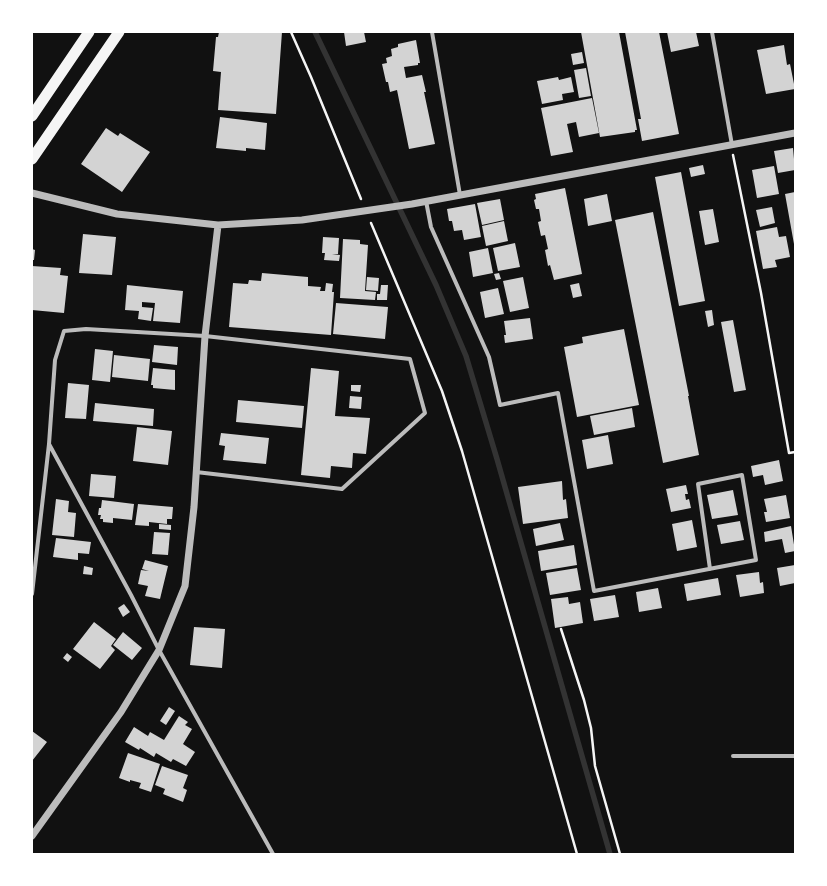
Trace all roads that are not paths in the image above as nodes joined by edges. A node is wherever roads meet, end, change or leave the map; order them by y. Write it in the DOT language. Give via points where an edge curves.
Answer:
graph roads {
  1 [pos="89,32"];
  2 [pos="119,32"];
  3 [pos="432,32"];
  4 [pos="712,32"];
  5 [pos="32,116"];
  6 [pos="795,133"];
  7 [pos="732,145"];
  8 [pos="32,159"];
  9 [pos="32,193"];
  10 [pos="460,195"];
  11 [pos="426,201"];
  12 [pos="218,225"];
  13 [pos="205,336"];
  14 [pos="49,444"];
  15 [pos="196,472"];
  16 [pos="710,569"];
  17 [pos="32,594"];
  18 [pos="159,650"];
  19 [pos="734,756"];
  20 [pos="795,756"];
  21 [pos="32,836"];
  22 [pos="273,854"];
  1 -- 5 [label="highway"];
  2 -- 8 [label="highway"];
  3 -- 10 [label="street"];
  4 -- 7 [label="street"];
  6 -- 7 [label="street"];
  7 -- 10 [label="street"];
  9 -- 12 [label="street" via="117,214"];
  10 -- 11 [label="street"];
  11 -- 12 [label="street" via="302,220"];
  11 -- 16 [label="street" via="431,227 490,357 500,405 558,393 594,591"];
  12 -- 13 [label="street"];
  13 -- 14 [label="street" via="86,329 64,331 55,360"];
  13 -- 15 [label="street"];
  13 -- 15 [label="street" via="410,359 425,414 342,488"];
  14 -- 17 [label="street"];
  14 -- 18 [label="street"];
  15 -- 18 [label="street" via="185,586"];
  16 -- 16 [label="street" via="756,560 742,475 698,484"];
  18 -- 21 [label="street" via="121,712"];
  18 -- 22 [label="street"];
  19 -- 20 [label="street"];
}
